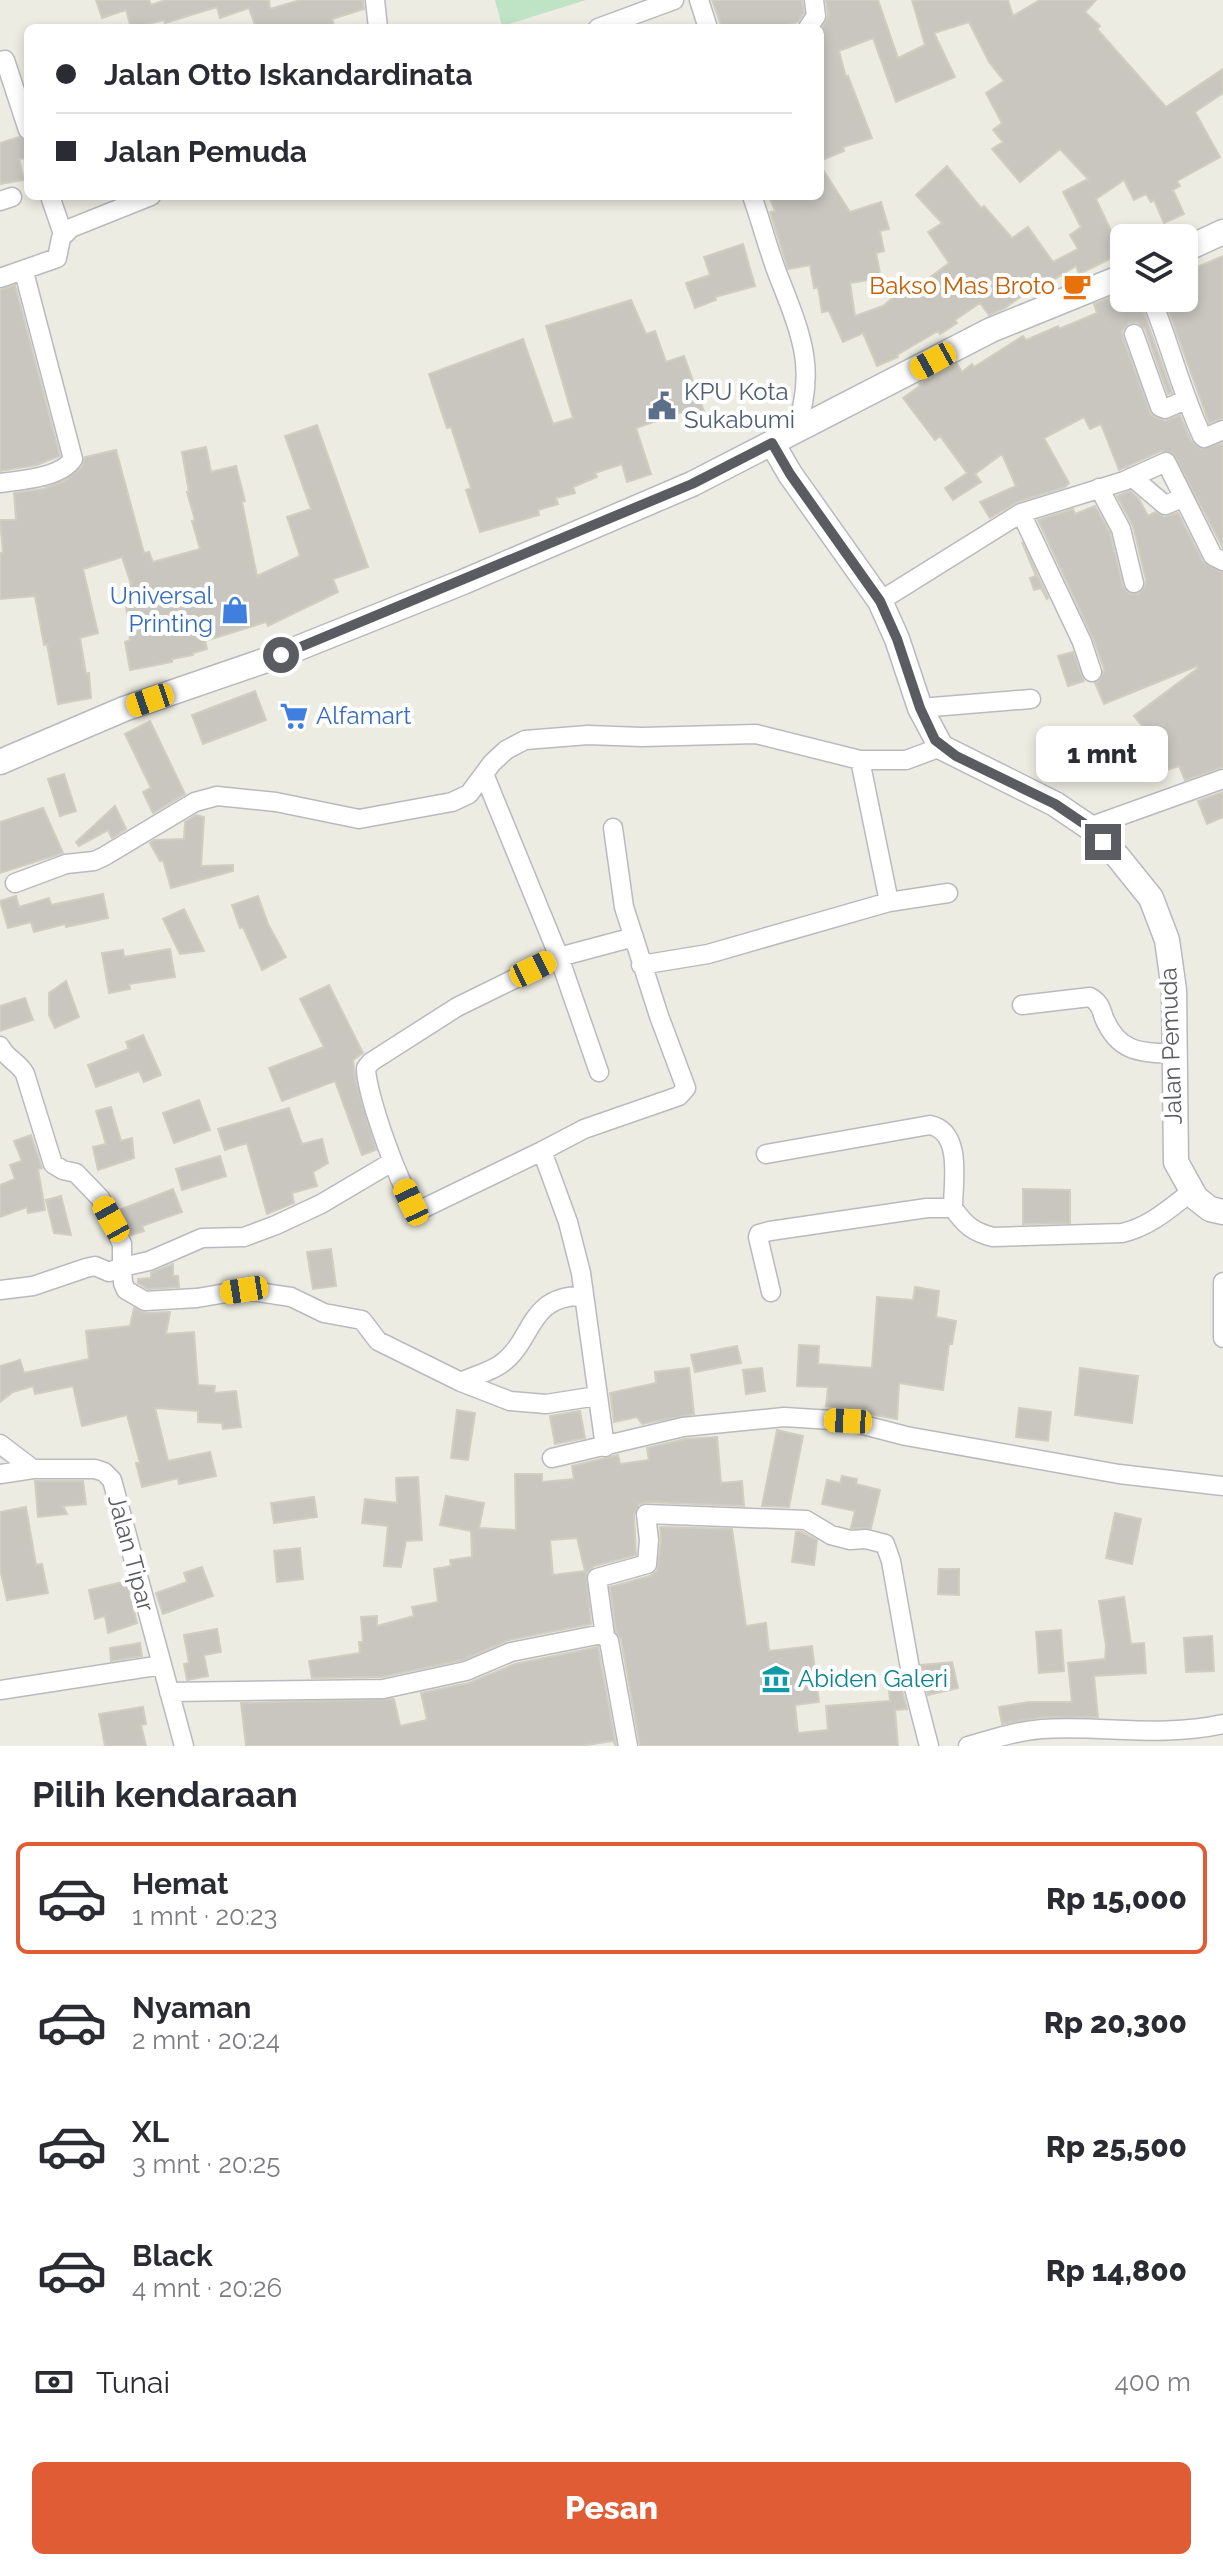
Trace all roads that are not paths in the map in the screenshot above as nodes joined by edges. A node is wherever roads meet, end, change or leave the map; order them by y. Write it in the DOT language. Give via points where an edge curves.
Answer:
graph roads {
  1 [pos="375,0"];
  2 [pos="674,0"];
  3 [pos="699,0"];
  4 [pos="814,0"];
  5 [pos="378,24"];
  6 [pos="609,24"];
  7 [pos="707,24"];
  8 [pos="811,24"];
  9 [pos="0,61"];
  10 [pos="24,118"];
  11 [pos="51,200"];
  12 [pos="141,200"];
  13 [pos="753,200"];
  14 [pos="1223,232"];
  15 [pos="63,234"];
  16 [pos="1198,244"];
  17 [pos="24,272"];
  18 [pos="0,278"];
  19 [pos="1110,282"];
  20 [pos="1157,312"];
  21 [pos="1134,334"];
  22 [pos="1185,400"];
  23 [pos="1223,430"];
  24 [pos="795,431"];
  25 [pos="772,443"];
  26 [pos="1132,477"];
  27 [pos="0,483"];
  28 [pos="1099,488"];
  29 [pos="1183,498"];
  30 [pos="1021,513"];
  31 [pos="1223,561"];
  32 [pos="1134,583"];
  33 [pos="880,601"];
  34 [pos="1092,672"];
  35 [pos="1031,699"];
  36 [pos="920,708"];
  37 [pos="941,747"];
  38 [pos="860,760"];
  39 [pos="0,762"];
  40 [pos="484,774"];
  41 [pos="1223,779"];
  42 [pos="1089,827"];
  43 [pos="613,828"];
  44 [pos="15,883"];
  45 [pos="948,893"];
  46 [pos="889,902"];
  47 [pos="634,937"];
  48 [pos="559,957"];
  49 [pos="641,965"];
  50 [pos="1022,1005"];
  51 [pos="0,1046"];
  52 [pos="1174,1054"];
  53 [pos="599,1072"];
  54 [pos="542,1151"];
  55 [pos="766,1154"];
  56 [pos="392,1162"];
  57 [pos="1191,1192"];
  58 [pos="953,1208"];
  59 [pos="1223,1212"];
  60 [pos="122,1267"];
  61 [pos="1223,1282"];
  62 [pos="0,1290"];
  63 [pos="771,1292"];
  64 [pos="583,1296"];
  65 [pos="1223,1338"];
  66 [pos="461,1382"];
  67 [pos="597,1396"];
  68 [pos="0,1444"];
  69 [pos="605,1447"];
  70 [pos="552,1458"];
  71 [pos="33,1469"];
  72 [pos="0,1474"];
  73 [pos="1223,1486"];
  74 [pos="605,1636"];
  75 [pos="162,1665"];
  76 [pos="0,1690"];
  77 [pos="169,1692"];
  78 [pos="1223,1724"];
  79 [pos="184,1746"];
  80 [pos="628,1746"];
  81 [pos="929,1746"];
  82 [pos="968,1746"];
  1 -- 5 [label="street"];
  2 -- 6 [label="street"];
  3 -- 7 [label="street"];
  4 -- 8 [label="street" via="816,16"];
  9 -- 10 [label="street" via="5,60"];
  11 -- 15 [label="street"];
  12 -- 15 [label="street"];
  13 -- 24 [label="street" via="803,346 805,404"];
  14 -- 16 [label="main road"];
  15 -- 17 [label="street" via="57,258"];
  17 -- 18 [label="street"];
  17 -- 27 [label="street" via="73,459 55,471"];
  19 -- 24 [label="main road" via="991,330"];
  20 -- 22 [label="street"];
  21 -- 22 [label="street" via="1160,407"];
  22 -- 23 [label="street" via="1202,437"];
  24 -- 25 [label="main road"];
  25 -- 33 [label="main road"];
  25 -- 39 [label="main road" via="692,484 463,582 281,655 124,709"];
  26 -- 28 [label="street"];
  26 -- 29 [label="street" via="1165,505"];
  26 -- 29 [label="street" via="1166,462"];
  28 -- 30 [label="street"];
  28 -- 32 [label="street" via="1121,529"];
  29 -- 31 [label="street" via="1213,556"];
  30 -- 33 [label="street"];
  30 -- 34 [label="street"];
  33 -- 36 [label="main road"];
  35 -- 36 [label="street"];
  36 -- 37 [label="main road"];
  37 -- 38 [label="street" via="906,760"];
  37 -- 42 [label="main road, Jalan Pemuda" via="1055,804"];
  38 -- 40 [label="street" via="756,734 588,735 525,740 506,750"];
  38 -- 46 [label="street"];
  40 -- 44 [label="street" via="463,798 359,819 217,796 195,802 94,861 66,864"];
  40 -- 48 [label="street"];
  41 -- 42 [label="street"];
  42 -- 52 [label="main road, Jalan Pemuda" via="1151,898 1159,915 1174,990"];
  43 -- 47 [label="street" via="624,907"];
  45 -- 46 [label="street"];
  46 -- 49 [label="street" via="708,954"];
  47 -- 48 [label="street"];
  47 -- 49 [label="street"];
  48 -- 53 [label="street"];
  48 -- 56 [label="street" via="457,1007 368,1065 365,1072"];
  49 -- 54 [label="street" via="686,1092 584,1129"];
  50 -- 52 [label="street" via="1090,997 1116,1040 1136,1051"];
  51 -- 60 [label="street" via="25,1074 53,1164 76,1173 100,1198 122,1244"];
  52 -- 57 [label="main road, Jalan Pemuda" via="1174,1148"];
  54 -- 56 [label="street" via="421,1212"];
  54 -- 64 [label="street" via="568,1222"];
  55 -- 58 [label="street" via="942,1127 953,1146"];
  56 -- 60 [label="street" via="276,1225 244,1237 202,1238"];
  57 -- 58 [label="street" via="1139,1229 1122,1233 993,1237 966,1226"];
  57 -- 59 [label="main road" via="1210,1209"];
  58 -- 63 [label="street" via="759,1234"];
  60 -- 62 [label="street" via="109,1272 95,1266 33,1286"];
  60 -- 66 [label="street" via="126,1290 145,1301 244,1290 291,1297 324,1313 357,1318 378,1341"];
  61 -- 65 [label="street"];
  64 -- 66 [label="street" via="552,1301 501,1364"];
  64 -- 67 [label="street"];
  66 -- 67 [label="street" via="510,1401 546,1404"];
  67 -- 69 [label="street"];
  68 -- 71 [label="street"];
  69 -- 70 [label="street"];
  69 -- 73 [label="street" via="683,1427 756,1419 848,1421 1119,1474"];
  71 -- 72 [label="street, Jalan Tipar"];
  71 -- 75 [label="street, Jalan Tipar" via="95,1469 112,1480"];
  74 -- 77 [label="street" via="511,1652 466,1671 383,1689"];
  74 -- 80 [label="street"];
  74 -- 81 [label="street" via="597,1578 647,1564 646,1514 806,1520 831,1535 885,1544"];
  75 -- 76 [label="street"];
  75 -- 77 [label="street, Jalan Tipar"];
  77 -- 79 [label="street, Jalan Tipar"];
  78 -- 82 [label="street" via="1192,1731 1039,1730"];
}
